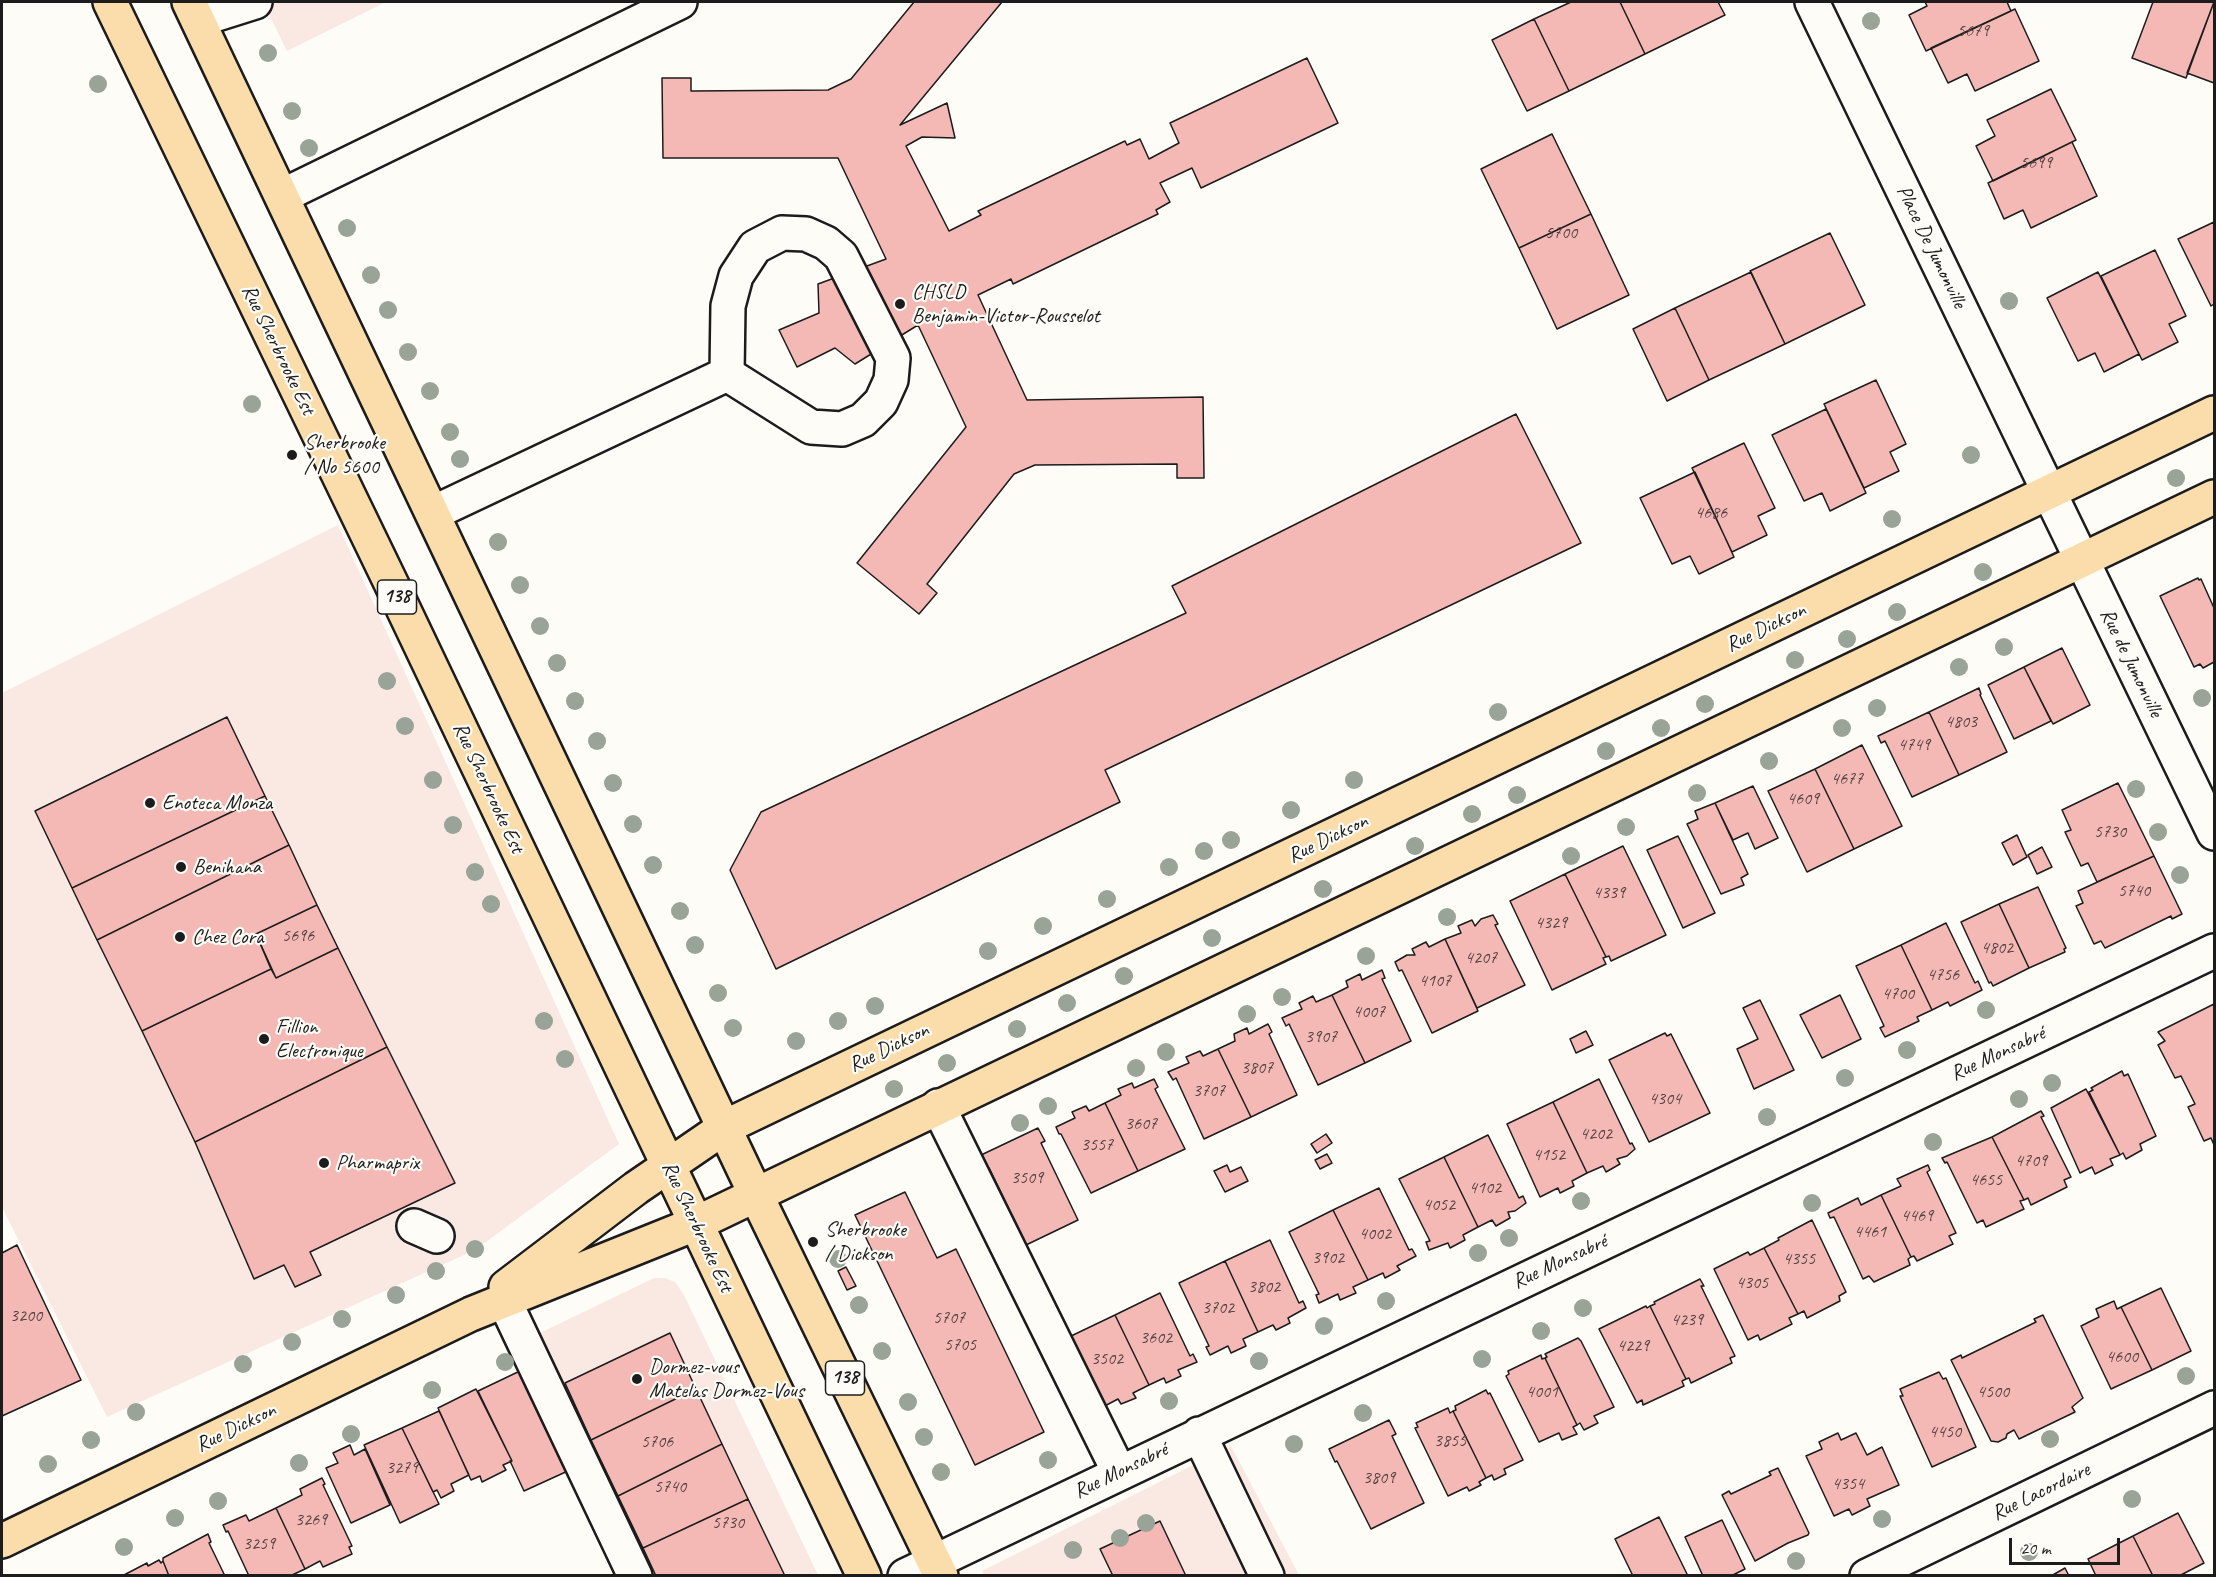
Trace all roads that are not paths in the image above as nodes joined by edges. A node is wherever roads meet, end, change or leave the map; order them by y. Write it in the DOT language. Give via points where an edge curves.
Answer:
graph roads {
  1 [pos="110,2"];
  2 [pos="255,2"];
  3 [pos="680,2"];
  4 [pos="1812,2"];
  5 [pos="194,11"];
  6 [pos="282,196"];
  7 [pos="727,374"];
  8 [pos="2214,413"];
  9 [pos="2049,493"];
  10 [pos="2214,496"];
  11 [pos="433,513"];
  12 [pos="2082,561"];
  13 [pos="2214,833"];
  14 [pos="2214,951"];
  15 [pos="938,1106"];
  16 [pos="725,1127"];
  17 [pos="668,1165"];
  18 [pos="756,1195"];
  19 [pos="695,1224"];
  20 [pos="504,1300"];
  21 [pos="471,1314"];
  22 [pos="2214,1408"];
  23 [pos="1199,1434"];
  24 [pos="1119,1472"];
  25 [pos="2,1541"];
  26 [pos="927,1571"];
  27 [pos="635,1575"];
  28 [pos="864,1575"];
  29 [pos="1267,1575"];
  30 [pos="1867,1575"];
  1 -- 17 [label="main road, Rue Sherbrooke Est / 138"];
  2 -- 5 [label="street"];
  3 -- 6 [label="street"];
  4 -- 9 [label="street, Place De Jumonville"];
  5 -- 6 [label="main road, 138"];
  6 -- 11 [label="main road, 138"];
  7 -- 7 [label="street" via="811,427 842,429 863,420 881,402 891,380 893,358 841,256 826,243 806,234 782,233 755,247 736,276 728,306"];
  7 -- 11 [label="street"];
  8 -- 9 [label="main road, Rue Dickson"];
  9 -- 12 [label="street, Rue de Jumonville"];
  9 -- 16 [label="main road, Rue Dickson"];
  10 -- 12 [label="main road, Rue Dickson"];
  11 -- 16 [label="main road, 138"];
  12 -- 13 [label="street, Rue de Jumonville"];
  12 -- 15 [label="main road, Rue Dickson"];
  14 -- 23 [label="street, Rue Monsabré"];
  15 -- 18 [label="main road, Rue Dickson"];
  15 -- 24 [label="street"];
  16 -- 17 [label="main road, Rue Dickson"];
  16 -- 18 [label="main road, 138"];
  17 -- 19 [label="main road, Rue Sherbrooke Est / 138"];
  17 -- 21 [label="main road, Rue Dickson"];
  18 -- 19 [label="main road, Rue Dickson"];
  18 -- 26 [label="main road, 138"];
  19 -- 20 [label="main road, Rue Dickson"];
  19 -- 28 [label="main road, Rue Sherbrooke Est / 138"];
  20 -- 21 [label="main road, Rue Dickson"];
  20 -- 27 [label="street"];
  21 -- 25 [label="main road, Rue Dickson"];
  22 -- 30 [label="street, Rue Lacordaire"];
  23 -- 24 [label="street, Rue Monsabré"];
  23 -- 29 [label="street"];
  24 -- 26 [label="street, Rue Monsabré"];
}
